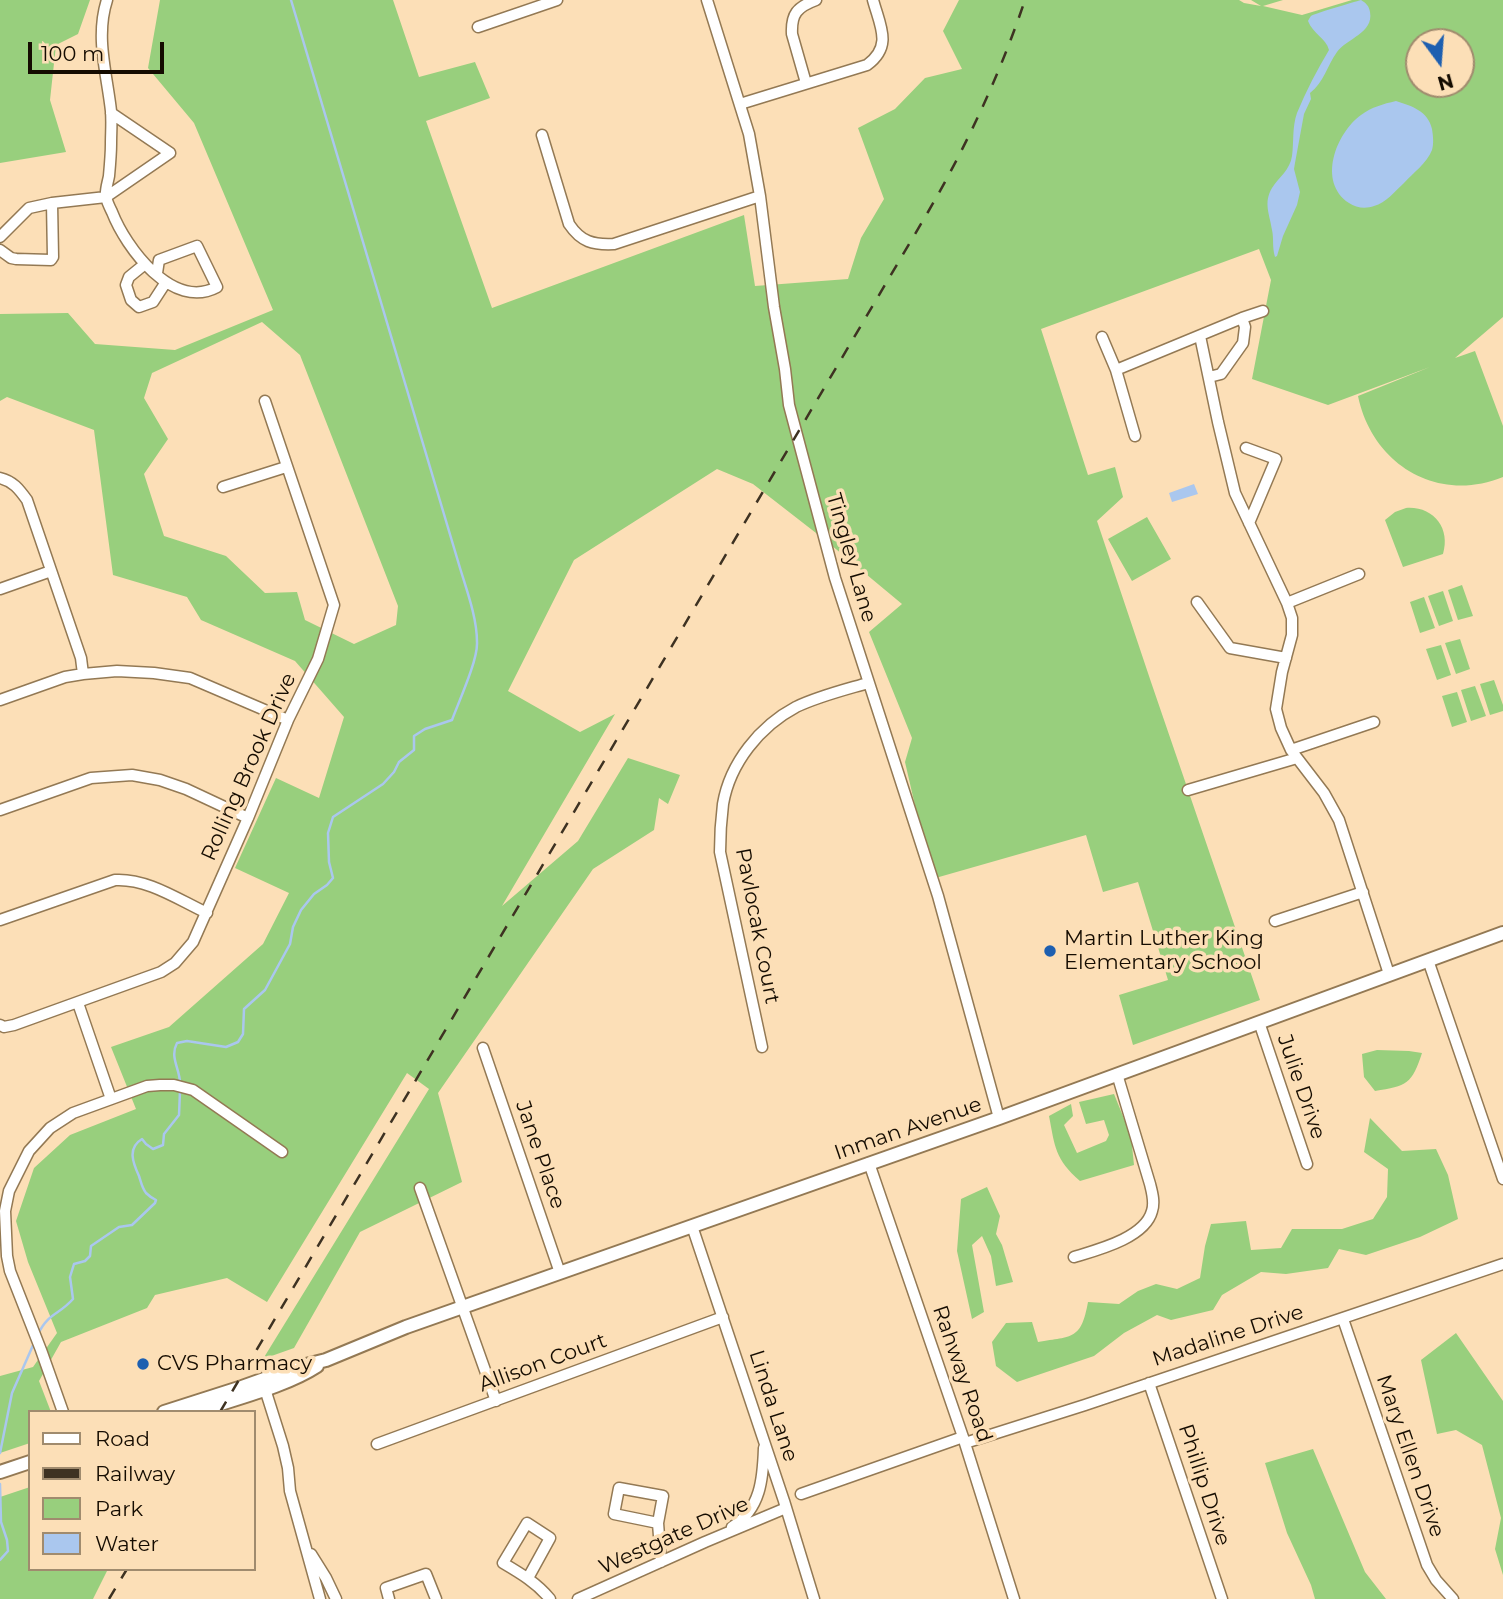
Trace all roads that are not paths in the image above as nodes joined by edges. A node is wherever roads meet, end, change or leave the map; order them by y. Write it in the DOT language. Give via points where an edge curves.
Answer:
graph roads {
  1 [pos="107,0"];
  2 [pos="557,0"];
  3 [pos="708,0"];
  4 [pos="816,0"];
  5 [pos="873,0"];
  6 [pos="478,27"];
  7 [pos="806,83"];
  8 [pos="740,104"];
  9 [pos="111,113"];
  10 [pos="542,135"];
  11 [pos="760,196"];
  12 [pos="106,197"];
  13 [pos="52,203"];
  14 [pos="0,237"];
  15 [pos="0,250"];
  16 [pos="145,264"];
  17 [pos="157,273"];
  18 [pos="166,282"];
  19 [pos="1264,311"];
  20 [pos="1242,318"];
  21 [pos="1200,336"];
  22 [pos="1102,337"];
  23 [pos="1116,370"];
  24 [pos="1209,377"];
  25 [pos="265,401"];
  26 [pos="1135,436"];
  27 [pos="1246,448"];
  28 [pos="286,467"];
  29 [pos="0,478"];
  30 [pos="223,487"];
  31 [pos="1248,523"];
  32 [pos="51,571"];
  33 [pos="1359,574"];
  34 [pos="0,589"];
  35 [pos="1197,602"];
  36 [pos="1287,603"];
  37 [pos="1286,658"];
  38 [pos="83,674"];
  39 [pos="868,683"];
  40 [pos="0,700"];
  41 [pos="288,720"];
  42 [pos="1374,722"];
  43 [pos="1294,754"];
  44 [pos="1188,790"];
  45 [pos="0,810"];
  46 [pos="248,818"];
  47 [pos="1363,892"];
  48 [pos="207,913"];
  49 [pos="0,920"];
  50 [pos="1275,921"];
  51 [pos="1503,933"];
  52 [pos="1428,960"];
  53 [pos="1389,974"];
  54 [pos="78,1003"];
  55 [pos="1259,1022"];
  56 [pos="0,1025"];
  57 [pos="762,1046"];
  58 [pos="483,1048"];
  59 [pos="1117,1074"];
  60 [pos="111,1098"];
  61 [pos="999,1118"];
  62 [pos="282,1152"];
  63 [pos="869,1163"];
  64 [pos="1307,1164"];
  65 [pos="1503,1179"];
  66 [pos="420,1188"];
  67 [pos="692,1226"];
  68 [pos="1074,1257"];
  69 [pos="1503,1264"];
  70 [pos="560,1273"];
  71 [pos="463,1307"];
  72 [pos="723,1317"];
  73 [pos="1343,1319"];
  74 [pos="326,1360"];
  75 [pos="1149,1383"];
  76 [pos="265,1389"];
  77 [pos="496,1401"];
  78 [pos="62,1410"];
  79 [pos="170,1410"];
  80 [pos="202,1410"];
  81 [pos="764,1440"];
  82 [pos="964,1440"];
  83 [pos="377,1444"];
  84 [pos="26,1463"];
  85 [pos="0,1472"];
  86 [pos="801,1494"];
  87 [pos="786,1508"];
  88 [pos="658,1523"];
  89 [pos="705,1542"];
  90 [pos="305,1545"];
  91 [pos="661,1562"];
  92 [pos="528,1578"];
  93 [pos="320,1599"];
  94 [pos="336,1599"];
  95 [pos="389,1599"];
  96 [pos="436,1599"];
  97 [pos="550,1599"];
  98 [pos="578,1599"];
  99 [pos="814,1599"];
  100 [pos="1014,1599"];
  101 [pos="1222,1599"];
  102 [pos="1453,1599"];
  1 -- 9 [label="street" via="101,35"];
  2 -- 6 [label="street"];
  3 -- 8 [label="street, Tingley Lane"];
  4 -- 7 [label="street" via="797,10 791,26"];
  5 -- 7 [label="street" via="883,38 880,53 867,65"];
  7 -- 8 [label="street"];
  8 -- 11 [label="street, Tingley Lane"];
  9 -- 12 [label="street"];
  9 -- 12 [label="street" via="170,153"];
  10 -- 11 [label="street" via="569,224 576,234 598,244 614,244"];
  11 -- 39 [label="street, Tingley Lane" via="789,405"];
  12 -- 13 [label="street"];
  12 -- 16 [label="street" via="130,247"];
  13 -- 14 [label="street" via="29,208"];
  13 -- 15 [label="street" via="51,260 16,259"];
  16 -- 17 [label="street"];
  16 -- 18 [label="street" via="126,285 139,307 153,302"];
  17 -- 18 [label="street"];
  17 -- 18 [label="street" via="159,260 197,246 217,287 199,294"];
  19 -- 20 [label="street"];
  20 -- 21 [label="street"];
  20 -- 24 [label="street" via="1243,343 1221,374"];
  21 -- 23 [label="street"];
  21 -- 24 [label="street"];
  22 -- 23 [label="street"];
  23 -- 26 [label="street"];
  24 -- 31 [label="street" via="1235,493"];
  25 -- 28 [label="street, Rolling Brook Drive"];
  27 -- 31 [label="street" via="1276,459"];
  28 -- 30 [label="street"];
  28 -- 41 [label="street, Rolling Brook Drive" via="334,605 318,659"];
  29 -- 32 [label="street" via="19,488 27,500"];
  31 -- 36 [label="street"];
  32 -- 34 [label="street"];
  32 -- 38 [label="street"];
  33 -- 36 [label="street"];
  35 -- 37 [label="street" via="1230,648"];
  36 -- 37 [label="street" via="1292,635"];
  37 -- 43 [label="street" via="1276,709"];
  38 -- 40 [label="street"];
  38 -- 41 [label="street" via="117,671 190,678"];
  39 -- 57 [label="street, Pavlocak Court" via="816,699 776,720 746,750 724,801 720,852"];
  39 -- 61 [label="street, Tingley Lane" via="938,896"];
  41 -- 46 [label="street, Rolling Brook Drive"];
  42 -- 43 [label="street"];
  43 -- 44 [label="street"];
  43 -- 47 [label="street" via="1339,820"];
  45 -- 46 [label="street" via="91,778 132,775 186,789"];
  46 -- 48 [label="street, Rolling Brook Drive"];
  47 -- 50 [label="street"];
  47 -- 53 [label="street"];
  48 -- 49 [label="street" via="154,888 115,880"];
  48 -- 54 [label="street, Rolling Brook Drive" via="194,942 161,972"];
  51 -- 52 [label="main road, Inman Avenue"];
  52 -- 53 [label="main road, Inman Avenue"];
  52 -- 65 [label="street"];
  53 -- 55 [label="main road, Inman Avenue"];
  54 -- 56 [label="street, Rolling Brook Drive" via="14,1025"];
  54 -- 60 [label="street"];
  55 -- 59 [label="main road, Inman Avenue"];
  55 -- 64 [label="street, Julie Drive"];
  58 -- 70 [label="street, Jane Place"];
  59 -- 61 [label="main road, Inman Avenue"];
  59 -- 68 [label="street" via="1150,1184 1152,1213 1132,1235"];
  60 -- 62 [label="street" via="147,1086 186,1087"];
  60 -- 78 [label="street" via="73,1113 29,1150 9,1191 5,1211 10,1271"];
  61 -- 63 [label="main road, Inman Avenue"];
  63 -- 67 [label="main road, Inman Avenue"];
  63 -- 82 [label="street, Rahway Road"];
  66 -- 71 [label="street"];
  67 -- 70 [label="main road, Inman Avenue"];
  67 -- 72 [label="street, Linda Lane"];
  69 -- 73 [label="street, Madaline Drive"];
  70 -- 71 [label="main road, Inman Avenue"];
  71 -- 74 [label="main road, Inman Avenue"];
  71 -- 77 [label="street"];
  72 -- 77 [label="street, Allison Court"];
  72 -- 81 [label="street, Linda Lane"];
  73 -- 75 [label="street, Madaline Drive"];
  73 -- 102 [label="street, Mary Ellen Drive" via="1427,1565"];
  74 -- 76 [label="main road, Inman Avenue" via="307,1373"];
  74 -- 79 [label="main road, Inman Avenue"];
  75 -- 82 [label="street, Madaline Drive"];
  75 -- 101 [label="street, Phillip Drive"];
  76 -- 80 [label="main road, Inman Avenue"];
  76 -- 90 [label="street"];
  77 -- 83 [label="street, Allison Court"];
  81 -- 87 [label="street, Linda Lane"];
  81 -- 89 [label="street" via="763,1475 754,1504 737,1525"];
  82 -- 86 [label="street, Madaline Drive"];
  82 -- 100 [label="street, Rahway Road"];
  84 -- 85 [label="main road"];
  87 -- 89 [label="street, Westgate Drive"];
  87 -- 99 [label="street, Linda Lane"];
  88 -- 88 [label="street" via="663,1496 619,1488 614,1514"];
  88 -- 91 [label="street"];
  89 -- 91 [label="street, Westgate Drive"];
  90 -- 93 [label="street"];
  90 -- 94 [label="street"];
  91 -- 98 [label="street, Westgate Drive"];
  92 -- 92 [label="street" via="503,1563 527,1523 550,1538"];
  92 -- 97 [label="street"];
  95 -- 96 [label="street" via="386,1588 426,1574"];
}
